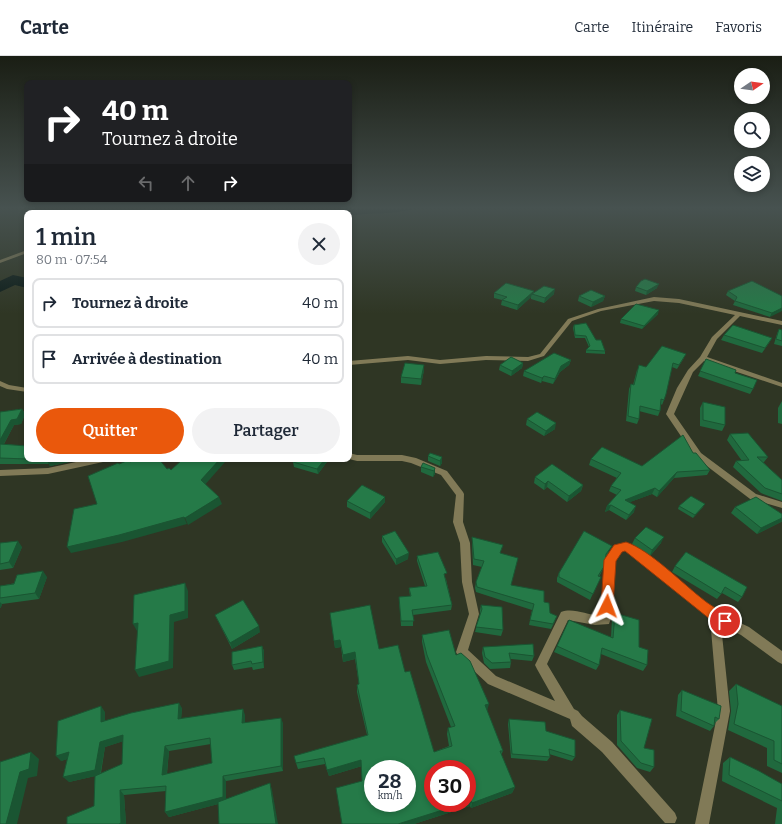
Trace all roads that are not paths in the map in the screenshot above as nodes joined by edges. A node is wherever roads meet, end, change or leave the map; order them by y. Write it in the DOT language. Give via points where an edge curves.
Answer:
graph roads {
  1 [pos="24,252"];
  2 [pos="0,262"];
  3 [pos="739,314"];
  4 [pos="782,323"];
  5 [pos="703,358"];
  6 [pos="352,363"];
  7 [pos="0,384"];
  8 [pos="782,385"];
  9 [pos="24,390"];
  10 [pos="352,457"];
  11 [pos="89,462"];
  12 [pos="0,474"];
  13 [pos="744,492"];
  14 [pos="782,505"];
  15 [pos="776,513"];
  16 [pos="715,616"];
  17 [pos="782,658"];
  18 [pos="569,712"];
  19 [pos="670,818"];
  20 [pos="702,824"];
  1 -- 2 [label="street"];
  3 -- 4 [label="street"];
  3 -- 5 [label="street" via="714,338"];
  3 -- 6 [label="street" via="674,300 654,299 600,310 570,320 542,355 528,359 486,358 440,362 408,358"];
  5 -- 8 [label="street"];
  5 -- 13 [label="street" via="690,371 670,414 698,455"];
  7 -- 9 [label="street"];
  10 -- 18 [label="street" via="414,460 444,474 460,494 458,522 465,543 467,582 474,614 462,652 492,680"];
  11 -- 12 [label="street" via="48,471"];
  13 -- 14 [label="street"];
  13 -- 15 [label="street"];
  16 -- 17 [label="street" via="745,631"];
  16 -- 18 [label="street" via="634,550 618,548 610,560 607,615 604,620 598,621 573,614 565,615 541,665"];
  16 -- 20 [label="street" via="724,711"];
  18 -- 19 [label="street" via="608,747"];
}
